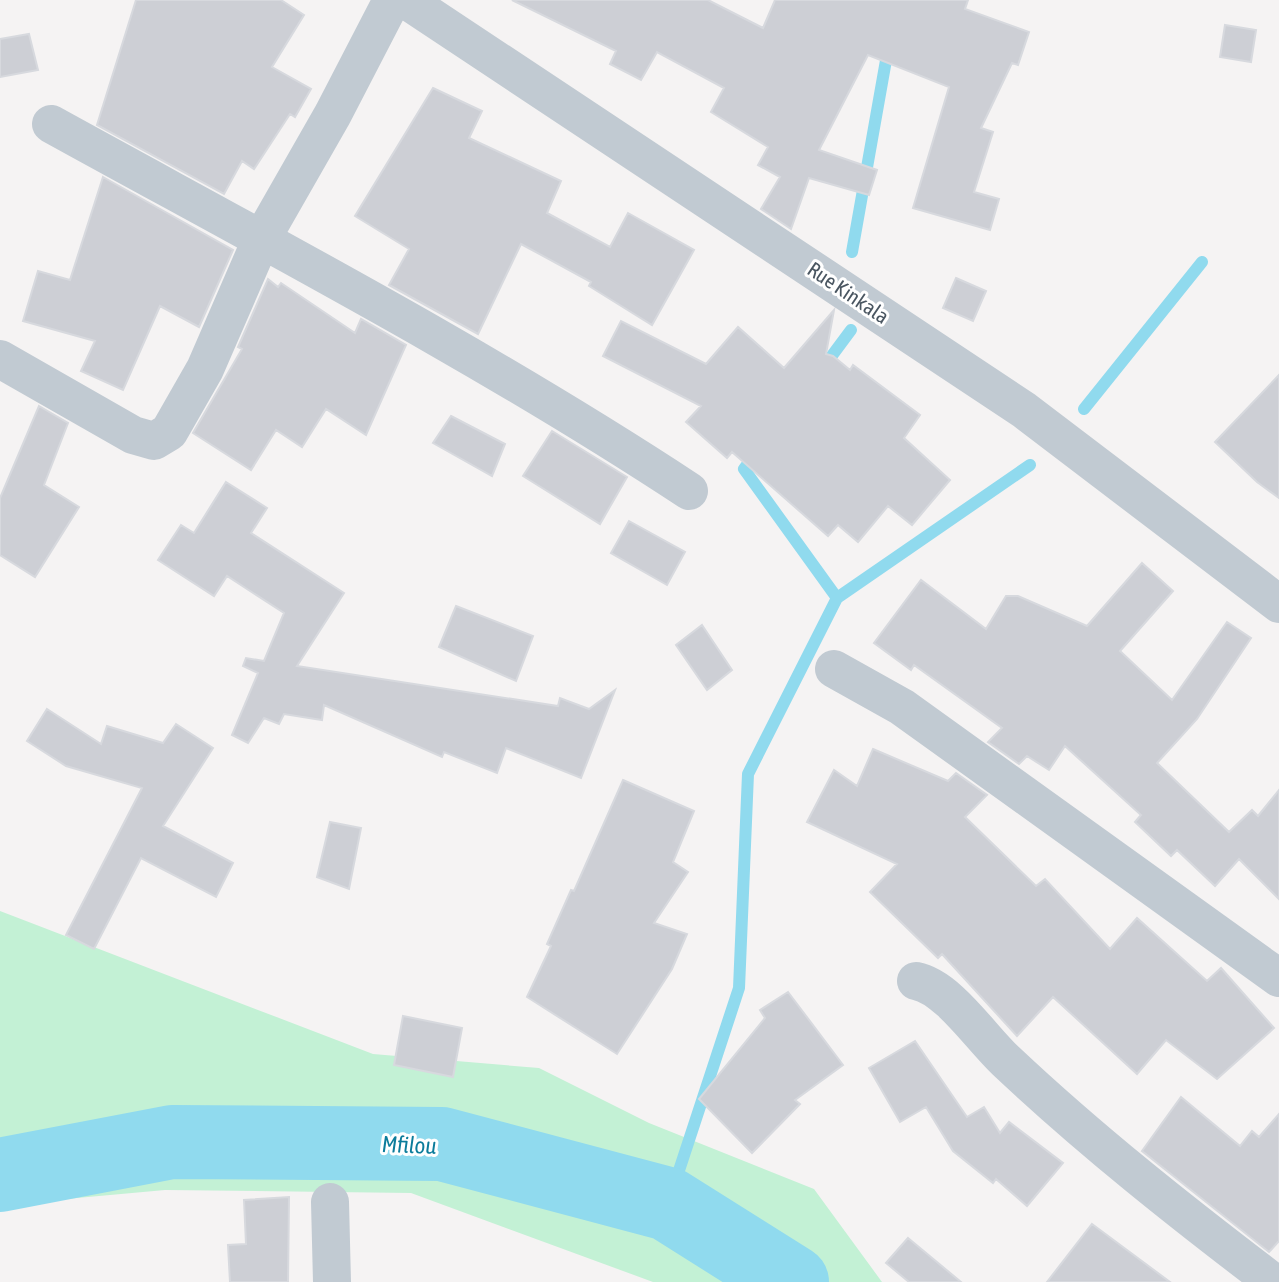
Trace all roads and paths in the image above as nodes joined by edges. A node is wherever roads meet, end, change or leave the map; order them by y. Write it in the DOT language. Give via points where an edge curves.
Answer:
graph roads {
  1 [pos="392,0"];
  2 [pos="406,0"];
  3 [pos="51,124"];
  4 [pos="261,240"];
  5 [pos="0,359"];
  6 [pos="689,491"];
  7 [pos="1279,604"];
  8 [pos="834,670"];
  9 [pos="1279,978"];
  10 [pos="916,981"];
  11 [pos="330,1202"];
  12 [pos="332,1282"];
  13 [pos="1273,1282"];
  1 -- 4 [label="street"];
  2 -- 7 [label="street, Rue Kinkala" via="1024,410"];
  3 -- 4 [label="street"];
  4 -- 5 [label="street" via="205,369 169,432 154,441 133,435"];
  4 -- 6 [label="street" via="545,401"];
  8 -- 9 [label="street" via="902,707"];
  10 -- 13 [label="street" via="944,996 1004,1059 1132,1174"];
  11 -- 12 [label="street"];
}
